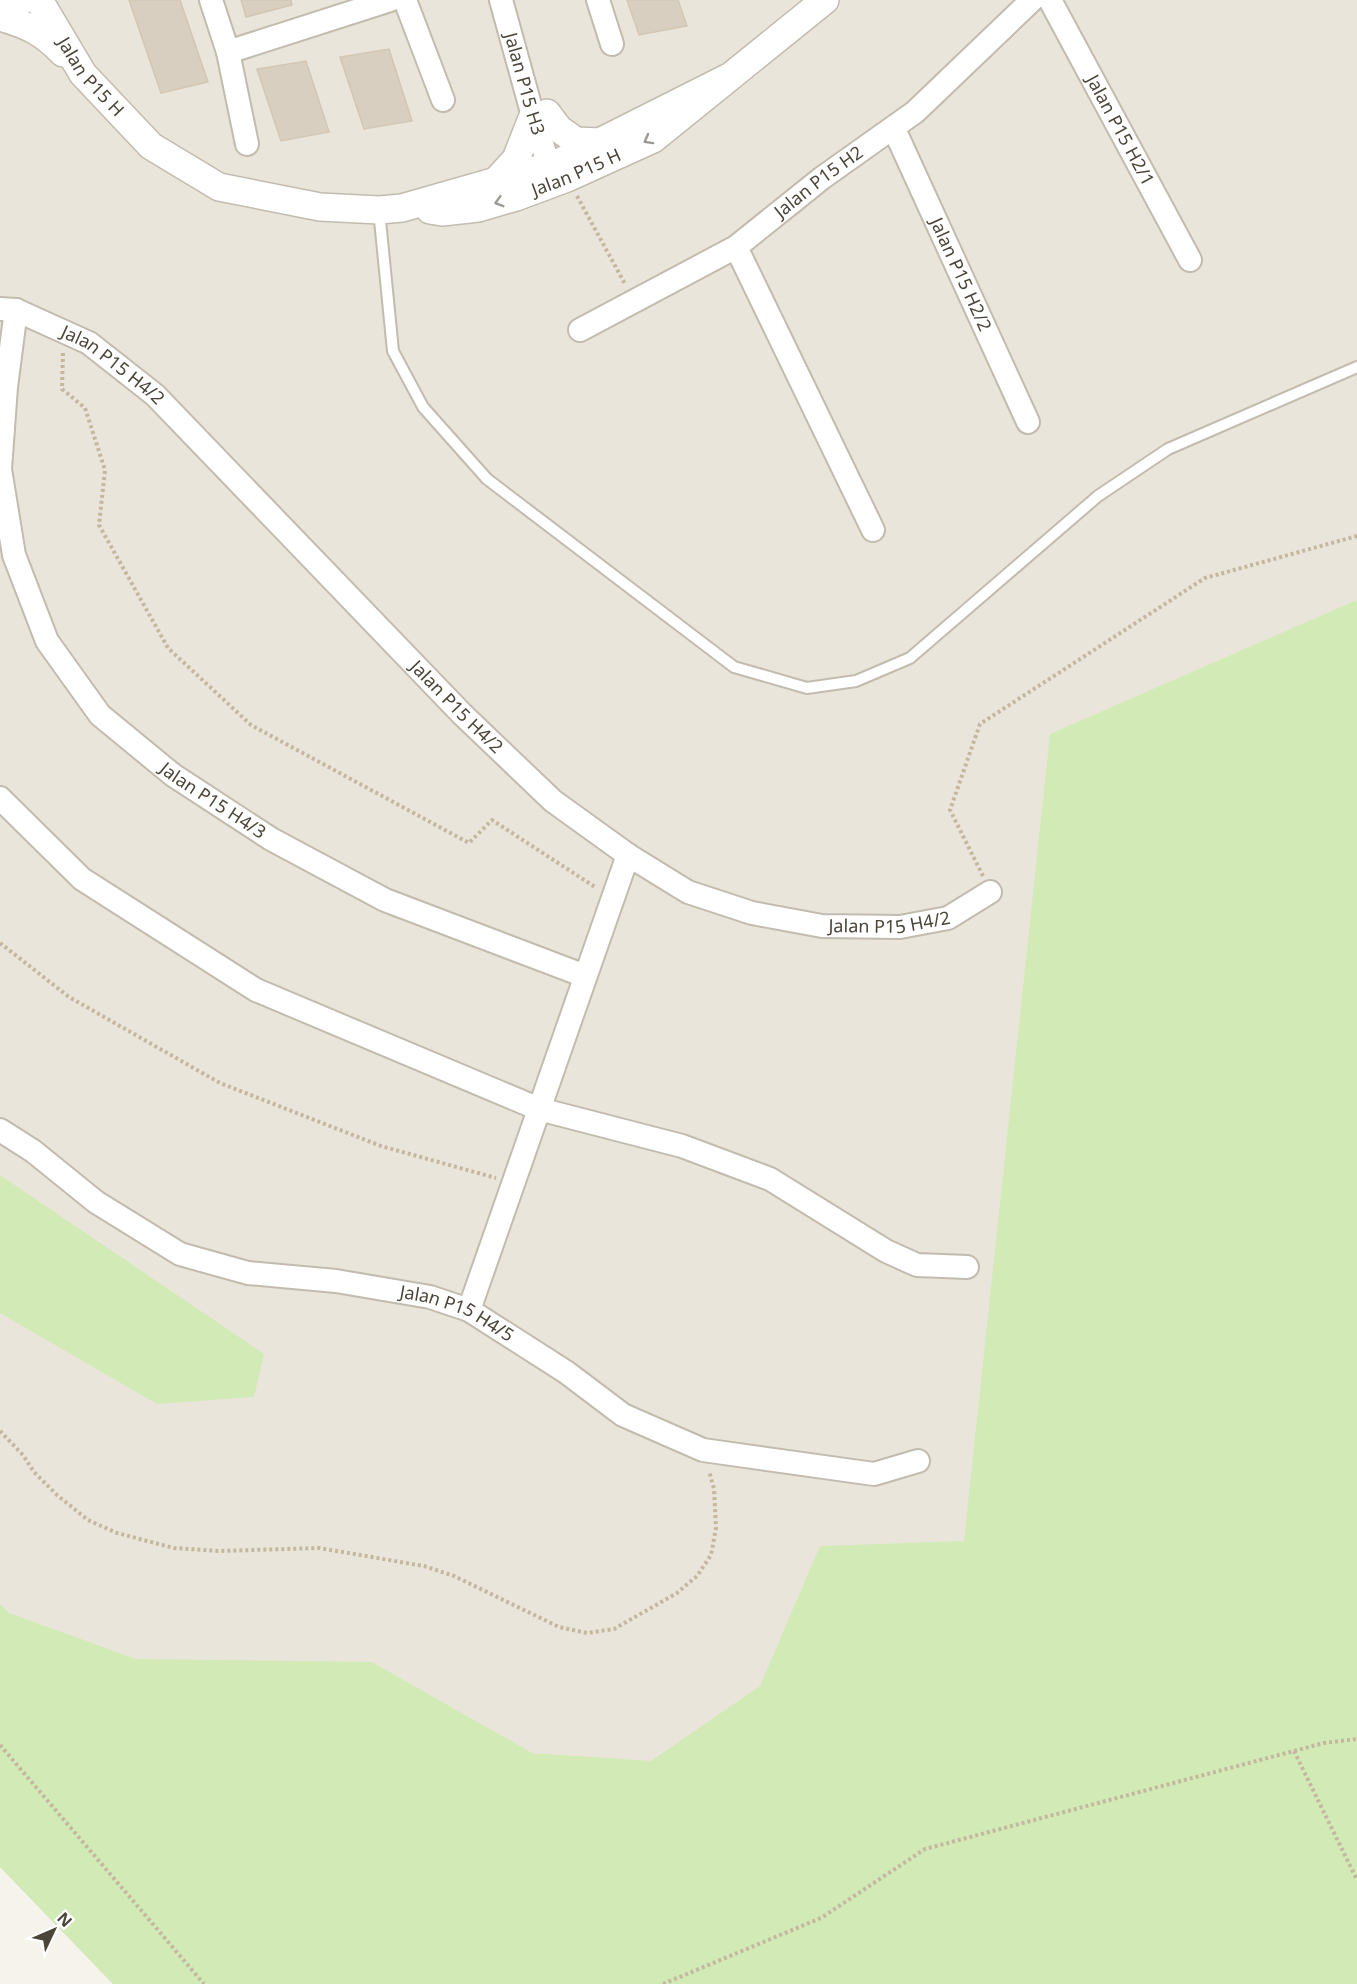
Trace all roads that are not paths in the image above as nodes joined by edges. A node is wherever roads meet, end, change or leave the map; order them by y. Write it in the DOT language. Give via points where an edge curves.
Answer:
graph roads {
  1 [pos="30,0"];
  2 [pos="40,0"];
  3 [pos="59,0"];
  4 [pos="211,0"];
  5 [pos="390,0"];
  6 [pos="405,0"];
  7 [pos="501,0"];
  8 [pos="514,0"];
  9 [pos="598,0"];
  10 [pos="825,0"];
  11 [pos="1032,0"];
  12 [pos="1050,0"];
  13 [pos="0,11"];
  14 [pos="0,17"];
  15 [pos="78,38"];
  16 [pos="612,44"];
  17 [pos="228,52"];
  18 [pos="83,74"];
  19 [pos="727,78"];
  20 [pos="443,100"];
  21 [pos="540,114"];
  22 [pos="894,129"];
  23 [pos="601,142"];
  24 [pos="248,144"];
  25 [pos="151,146"];
  26 [pos="558,172"];
  27 [pos="496,181"];
  28 [pos="391,209"];
  29 [pos="736,247"];
  30 [pos="1190,260"];
  31 [pos="8,309"];
  32 [pos="579,330"];
  33 [pos="1357,367"];
  34 [pos="1028,422"];
  35 [pos="0,469"];
  36 [pos="873,530"];
  37 [pos="0,798"];
  38 [pos="628,855"];
  39 [pos="990,892"];
  40 [pos="585,976"];
  41 [pos="539,1109"];
  42 [pos="0,1130"];
  43 [pos="967,1267"];
  44 [pos="469,1310"];
  45 [pos="918,1461"];
  1 -- 13 [label="street"];
  2 -- 15 [label="street"];
  2 -- 18 [label="street, Jalan P15 H"];
  3 -- 15 [label="street, Jalan P15 H"];
  4 -- 17 [label="street"];
  5 -- 17 [label="street"];
  6 -- 20 [label="street"];
  7 -- 21 [label="street, Jalan P15 H3"];
  8 -- 21 [label="street, Jalan P15 H3"];
  9 -- 16 [label="street"];
  10 -- 19 [label="street, Jalan P15 H"];
  11 -- 22 [label="street, Jalan P15 H2"];
  12 -- 30 [label="street, Jalan P15 H2/1"];
  14 -- 18 [label="street" via="48,37"];
  15 -- 25 [label="street, Jalan P15 H" via="92,67"];
  17 -- 24 [label="street"];
  18 -- 25 [label="street, Jalan P15 H"];
  19 -- 23 [label="street, Jalan P15 H"];
  19 -- 26 [label="street, Jalan P15 H, one-way" via="653,139"];
  21 -- 23 [label="street" via="576,141"];
  21 -- 26 [label="street, Jalan P15 H3"];
  21 -- 27 [label="street" via="516,159"];
  22 -- 29 [label="street, Jalan P15 H2" via="822,178"];
  22 -- 34 [label="street, Jalan P15 H2/2"];
  23 -- 26 [label="street, Jalan P15 H"];
  25 -- 28 [label="street, Jalan P15 H" via="219,187 320,207"];
  26 -- 27 [label="street, Jalan P15 H"];
  26 -- 28 [label="street, Jalan P15 H, one-way" via="516,197 478,208 442,212"];
  27 -- 28 [label="street, Jalan P15 H"];
  28 -- 33 [label="lane" via="393,351 423,407 487,479 734,667 807,688 856,681 910,658 1098,496 1168,449"];
  29 -- 32 [label="street, Jalan P15 H2"];
  29 -- 36 [label="street"];
  31 -- 35 [label="street, Jalan P15 H4/3"];
  31 -- 38 [label="street, Jalan P15 H4/2" via="89,343 155,395 462,714 553,801"];
  35 -- 40 [label="street, Jalan P15 H4/3" via="14,555 46,641 100,715 173,775 271,839 385,900"];
  37 -- 41 [label="street" via="82,879 256,990"];
  38 -- 39 [label="street, Jalan P15 H4/2" via="688,892 752,913 822,926 900,927 948,918"];
  38 -- 40 [label="street"];
  40 -- 41 [label="street"];
  41 -- 43 [label="street" via="682,1146 770,1179 886,1251 917,1265"];
  41 -- 44 [label="street"];
  42 -- 44 [label="street, Jalan P15 H4/5" via="96,1202 180,1254 248,1273 336,1281 430,1297"];
  44 -- 45 [label="street, Jalan P15 H4/5" via="566,1372 623,1415 703,1450 874,1474"];
}
